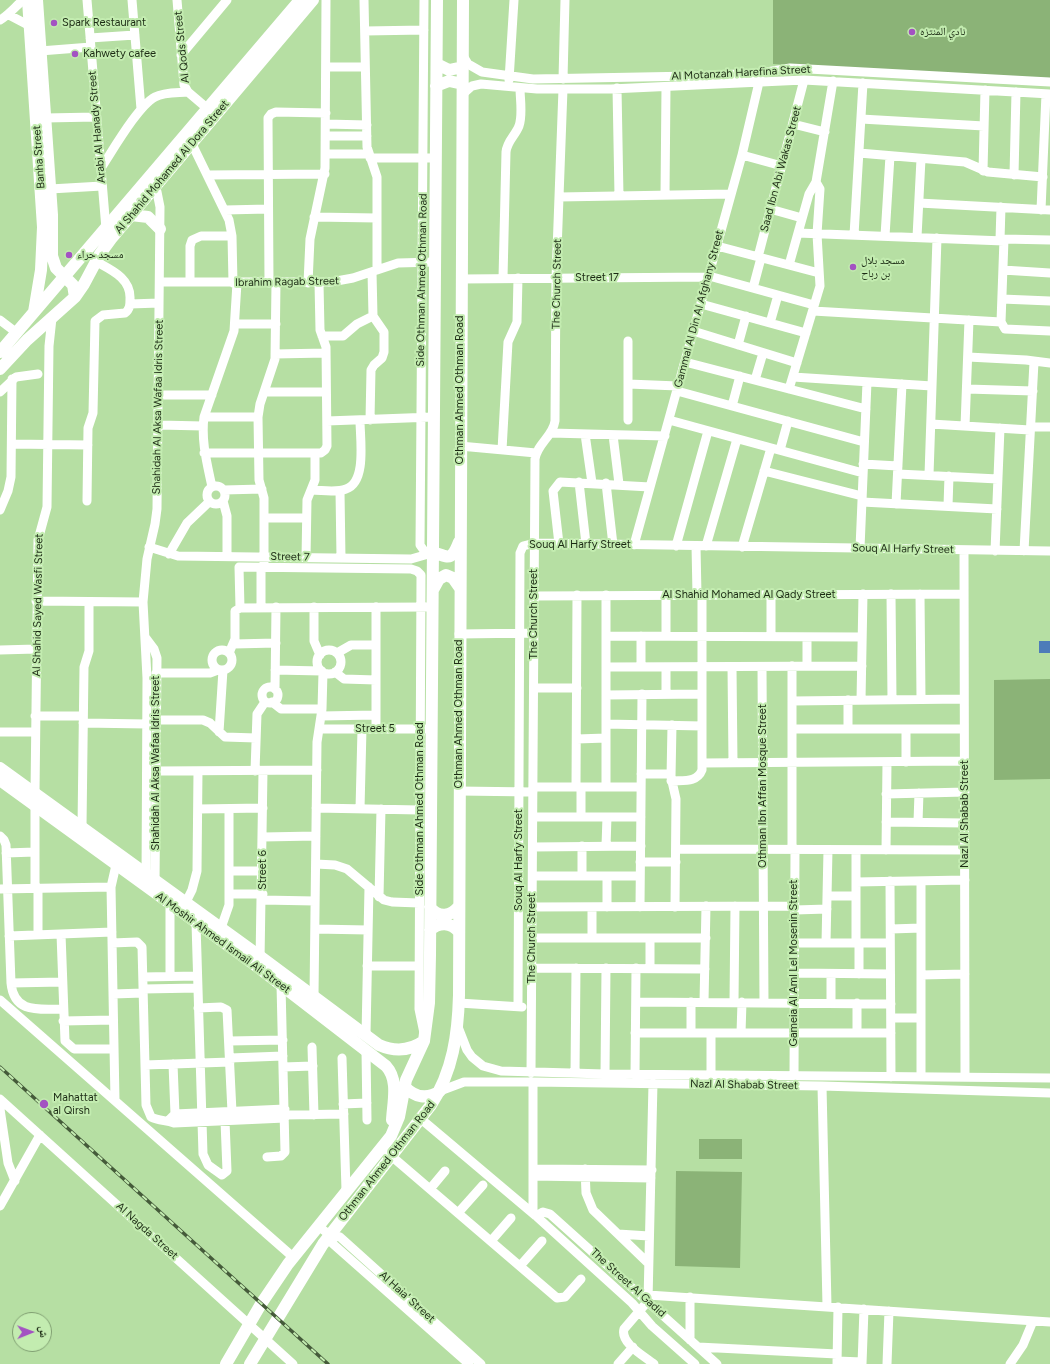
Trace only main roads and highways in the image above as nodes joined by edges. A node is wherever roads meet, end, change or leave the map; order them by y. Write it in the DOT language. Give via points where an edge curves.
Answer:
graph roads {
  1 [pos="28,0"];
  2 [pos="37,0"];
  3 [pos="300,0"];
  4 [pos="313,0"];
  5 [pos="437,0"];
  6 [pos="463,0"];
  7 [pos="463,62"];
  8 [pos="436,64"];
  9 [pos="436,86"];
  10 [pos="463,89"];
  11 [pos="151,184"];
  12 [pos="131,214"];
  13 [pos="160,230"];
  14 [pos="65,277"];
  15 [pos="75,297"];
  16 [pos="34,313"];
  17 [pos="4,353"];
  18 [pos="0,369"];
  19 [pos="459,541"];
  20 [pos="432,553"];
  21 [pos="460,588"];
  22 [pos="433,590"];
  23 [pos="0,768"];
  24 [pos="0,780"];
  25 [pos="150,883"];
  26 [pos="425,905"];
  27 [pos="459,906"];
  28 [pos="430,930"];
  29 [pos="459,932"];
  30 [pos="260,963"];
  31 [pos="424,1039"];
  32 [pos="404,1086"];
  33 [pos="440,1091"];
  34 [pos="391,1136"];
  35 [pos="387,1152"];
  36 [pos="327,1240"];
  37 [pos="291,1260"];
  38 [pos="226,1364"];
  39 [pos="250,1364"];
  1 -- 16 [label="main road, Banha Street" via="43,227 41,270"];
  2 -- 14 [label="main road, Banha Street" via="52,256 56,268"];
  3 -- 11 [label="main road, Al Shahid Mohamed Al Dora Street" via="208,109"];
  4 -- 11 [label="main road, Al Shahid Mohamed Al Dora Street" via="192,144"];
  5 -- 8 [label="main road, Othman Ahmed Othman Road"];
  6 -- 7 [label="main road, Othman Ahmed Othman Road"];
  7 -- 8 [label="main road" via="449,70"];
  7 -- 10 [label="main road, Othman Ahmed Othman Road"];
  8 -- 9 [label="main road, Othman Ahmed Othman Road"];
  9 -- 10 [label="main road" via="449,81"];
  9 -- 20 [label="main road, Othman Ahmed Othman Road"];
  10 -- 19 [label="main road, Othman Ahmed Othman Road"];
  11 -- 12 [label="main road, Al Shahid Mohamed Al Dora Street"];
  11 -- 14 [label="main road, Al Shahid Mohamed Al Dora Street" via="106,229"];
  12 -- 13 [label="main road" via="148,217"];
  12 -- 15 [label="main road, Al Shahid Mohamed Al Dora Street" via="96,261"];
  14 -- 15 [label="main road, Banha Street" via="73,285"];
  14 -- 16 [label="main road, Al Shahid Mohamed Al Dora Street"];
  15 -- 17 [label="main road, Al Shahid Mohamed Al Dora Street" via="34,334"];
  16 -- 17 [label="main road, Al Shahid Mohamed Al Dora Street"];
  17 -- 18 [label="main road, Al Shahid Mohamed Al Dora Street"];
  19 -- 20 [label="main road" via="453,555 449,557"];
  19 -- 21 [label="main road, Othman Ahmed Othman Road"];
  20 -- 22 [label="main road, Othman Ahmed Othman Road"];
  21 -- 22 [label="main road" via="453,578 446,575 439,579"];
  21 -- 27 [label="main road, Othman Ahmed Othman Road"];
  22 -- 26 [label="main road, Othman Ahmed Othman Road" via="427,607"];
  23 -- 25 [label="main road, Al Moshir Ahmed Ismail Ali Street" via="82,827"];
  24 -- 25 [label="main road, Al Moshir Ahmed Ismail Ali Street" via="116,865"];
  25 -- 30 [label="main road, Al Moshir Ahmed Ismail Ali Street" via="170,904 196,923"];
  25 -- 30 [label="main road, Al Moshir Ahmed Ismail Ali Street" via="186,902 221,928"];
  26 -- 27 [label="main road" via="439,914 447,915"];
  26 -- 28 [label="main road, Othman Ahmed Othman Road"];
  27 -- 29 [label="main road, Othman Ahmed Othman Road"];
  28 -- 29 [label="main road" via="436,925 445,924 453,926"];
  28 -- 31 [label="main road, Othman Ahmed Othman Road" via="429,1003"];
  29 -- 33 [label="main road, Othman Ahmed Othman Road" via="458,1027 451,1063"];
  30 -- 31 [label="main road, Al Moshir Ahmed Ismail Ali Street" via="314,996 379,1045 391,1049 409,1049"];
  30 -- 34 [label="main road, Al Moshir Ahmed Ismail Ali Street" via="281,985 386,1066 394,1081"];
  31 -- 32 [label="main road, Othman Ahmed Othman Road"];
  32 -- 33 [label="main road" via="421,1097 428,1097"];
  32 -- 34 [label="main road, Othman Ahmed Othman Road" via="399,1117"];
  33 -- 35 [label="main road, Othman Ahmed Othman Road" via="421,1119"];
  34 -- 35 [label="main road, Othman Ahmed Othman Road"];
  35 -- 36 [label="main road, Othman Ahmed Othman Road"];
  35 -- 37 [label="main road, Othman Ahmed Othman Road" via="346,1190"];
  36 -- 37 [label="main road" via="315,1238 298,1260"];
  36 -- 39 [label="main road, Othman Ahmed Othman Road"];
  37 -- 38 [label="main road, Othman Ahmed Othman Road" via="261,1304"];
}
